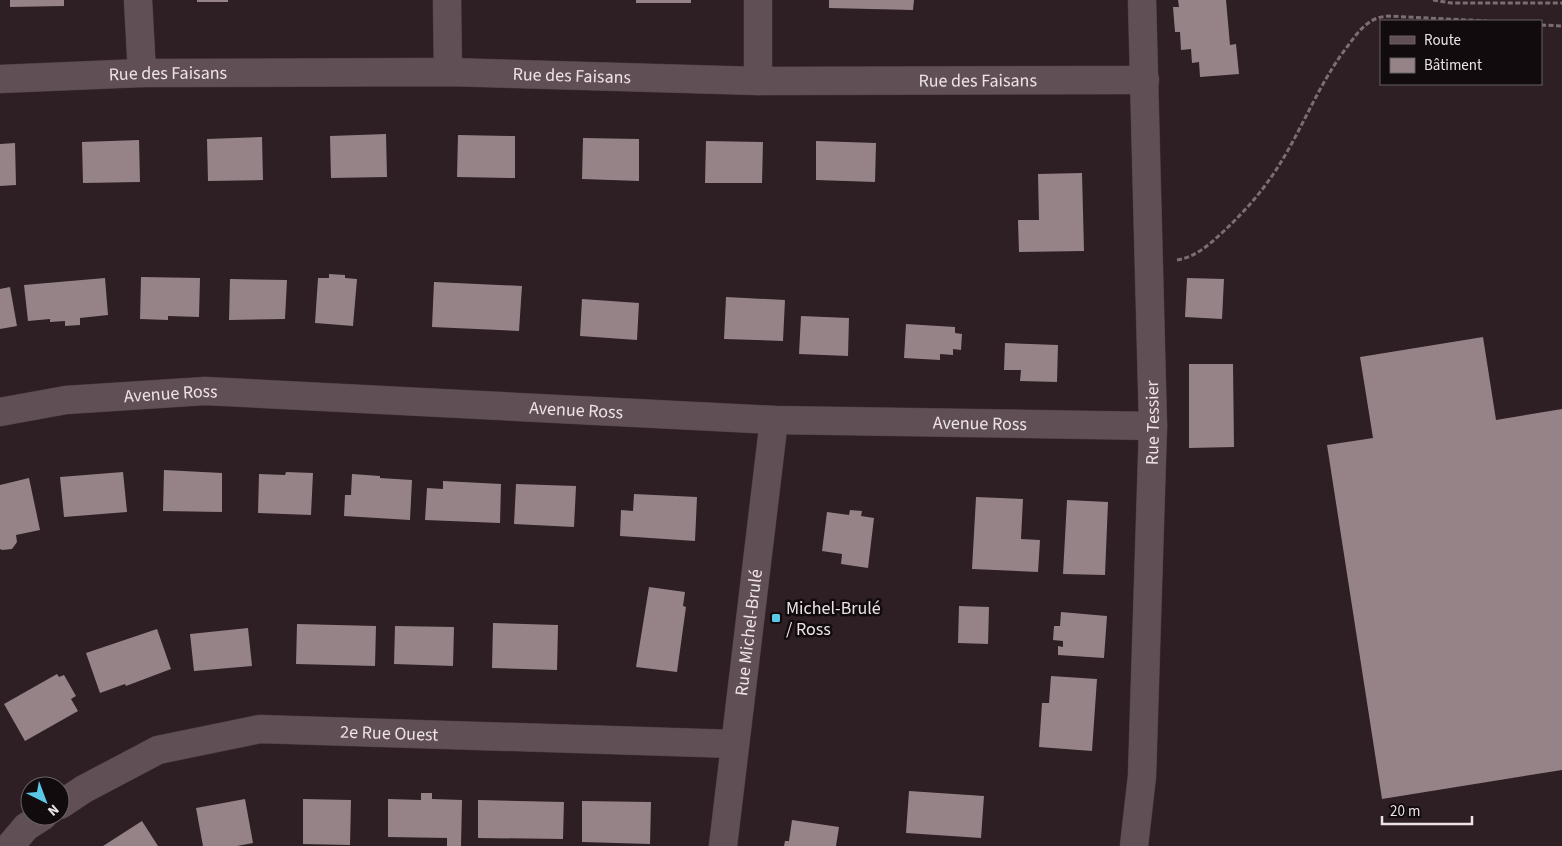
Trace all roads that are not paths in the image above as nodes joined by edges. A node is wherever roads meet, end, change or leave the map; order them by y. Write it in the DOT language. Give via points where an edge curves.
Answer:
graph roads {
  1 [pos="138,0"];
  2 [pos="447,0"];
  3 [pos="758,0"];
  4 [pos="1142,0"];
  5 [pos="448,72"];
  6 [pos="142,73"];
  7 [pos="0,79"];
  8 [pos="758,80"];
  9 [pos="1144,80"];
  10 [pos="0,412"];
  11 [pos="774,420"];
  12 [pos="1153,426"];
  13 [pos="735,744"];
  14 [pos="70,798"];
  15 [pos="28,826"];
  16 [pos="10,846"];
  17 [pos="722,846"];
  18 [pos="1134,846"];
  1 -- 6 [label="street"];
  2 -- 5 [label="street"];
  3 -- 8 [label="street"];
  4 -- 9 [label="street, Rue Tessier"];
  5 -- 6 [label="street, Rue des Faisans"];
  5 -- 8 [label="street, Rue des Faisans"];
  6 -- 7 [label="street, Rue des Faisans"];
  8 -- 9 [label="street, Rue des Faisans"];
  9 -- 12 [label="street, Rue Tessier"];
  10 -- 11 [label="street, Avenue Ross" via="66,400 205,391"];
  11 -- 12 [label="street, Avenue Ross"];
  11 -- 13 [label="street, Rue Michel-Brulé"];
  12 -- 18 [label="street, Rue Tessier" via="1142,776"];
  13 -- 14 [label="street, 2e Rue Ouest" via="260,729 158,750"];
  13 -- 17 [label="street, Rue Michel-Brulé"];
  15 -- 16 [label="street"];
}
